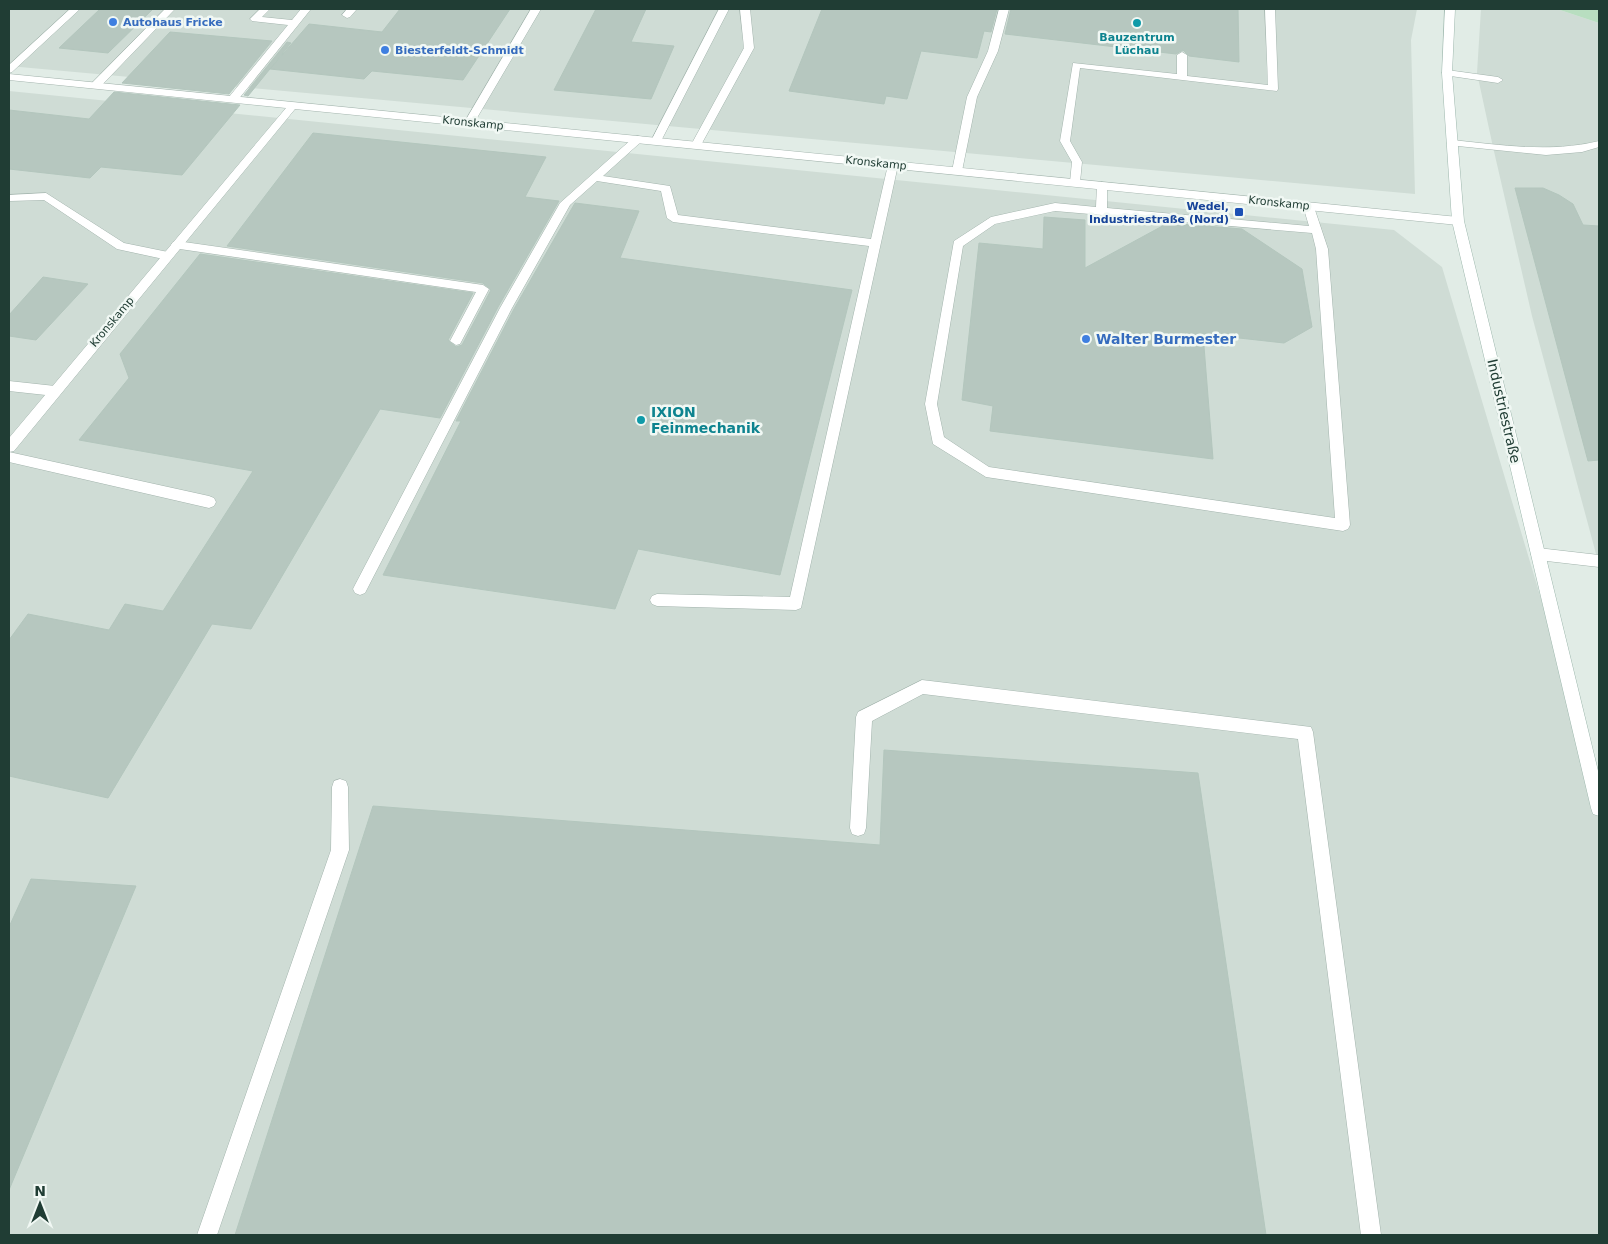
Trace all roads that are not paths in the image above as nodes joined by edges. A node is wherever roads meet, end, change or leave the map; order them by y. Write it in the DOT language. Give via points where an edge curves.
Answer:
graph roads {
  1 [pos="75,9"];
  2 [pos="170,9"];
  3 [pos="265,9"];
  4 [pos="306,9"];
  5 [pos="536,9"];
  6 [pos="724,9"];
  7 [pos="746,9"];
  8 [pos="1004,9"];
  9 [pos="1270,9"];
  10 [pos="1450,9"];
  11 [pos="294,23"];
  12 [pos="1182,55"];
  13 [pos="9,70"];
  14 [pos="1448,73"];
  15 [pos="9,77"];
  16 [pos="1182,78"];
  17 [pos="1498,80"];
  18 [pos="95,86"];
  19 [pos="233,99"];
  20 [pos="293,105"];
  21 [pos="468,123"];
  22 [pos="638,140"];
  23 [pos="656,141"];
  24 [pos="1452,144"];
  25 [pos="1599,144"];
  26 [pos="696,145"];
  27 [pos="893,165"];
  28 [pos="957,171"];
  29 [pos="597,178"];
  30 [pos="1075,182"];
  31 [pos="1102,185"];
  32 [pos="9,198"];
  33 [pos="1309,206"];
  34 [pos="1101,210"];
  35 [pos="1458,221"];
  36 [pos="1317,230"];
  37 [pos="876,243"];
  38 [pos="177,245"];
  39 [pos="168,256"];
  40 [pos="456,341"];
  41 [pos="9,386"];
  42 [pos="55,392"];
  43 [pos="9,447"];
  44 [pos="9,457"];
  45 [pos="208,502"];
  46 [pos="1538,554"];
  47 [pos="1599,561"];
  48 [pos="360,589"];
  49 [pos="657,600"];
  50 [pos="340,787"];
  51 [pos="1599,808"];
  52 [pos="858,828"];
  53 [pos="207,1235"];
  54 [pos="1371,1235"];
  1 -- 13 [label="street"];
  2 -- 18 [label="street"];
  3 -- 11 [label="street" via="255,19"];
  4 -- 11 [label="street"];
  5 -- 21 [label="street"];
  6 -- 23 [label="street"];
  7 -- 26 [label="street" via="749,48"];
  8 -- 28 [label="street" via="993,51 972,97"];
  9 -- 16 [label="street" via="1274,89"];
  10 -- 14 [label="street, Industriestraße"];
  11 -- 19 [label="street"];
  12 -- 16 [label="street"];
  14 -- 17 [label="street"];
  14 -- 24 [label="street, Industriestraße"];
  15 -- 18 [label="street, Kronskamp"];
  16 -- 30 [label="street" via="1076,65 1066,141 1077,162"];
  18 -- 19 [label="street, Kronskamp"];
  19 -- 20 [label="street, Kronskamp"];
  20 -- 21 [label="street, Kronskamp"];
  20 -- 38 [label="street, Kronskamp"];
  21 -- 22 [label="street, Kronskamp"];
  22 -- 23 [label="street, Kronskamp"];
  22 -- 29 [label="street"];
  23 -- 26 [label="street, Kronskamp"];
  24 -- 25 [label="street" via="1584,150"];
  24 -- 35 [label="street, Industriestraße"];
  26 -- 27 [label="street, Kronskamp"];
  27 -- 28 [label="street, Kronskamp"];
  27 -- 37 [label="street"];
  28 -- 30 [label="street, Kronskamp"];
  29 -- 37 [label="street" via="666,188 673,218"];
  29 -- 48 [label="street" via="566,203 552,227 506,308"];
  30 -- 31 [label="street, Kronskamp"];
  31 -- 33 [label="street, Kronskamp"];
  31 -- 34 [label="street"];
  32 -- 39 [label="street" via="46,196 121,246"];
  33 -- 35 [label="street, Kronskamp"];
  33 -- 36 [label="street"];
  34 -- 36 [label="street"];
  34 -- 36 [label="street" via="1055,206 991,221 958,244 931,404 938,440 986,472 1342,525 1322,249"];
  35 -- 46 [label="street, Industriestraße"];
  37 -- 49 [label="street" via="796,604"];
  38 -- 39 [label="street, Kronskamp"];
  38 -- 40 [label="street" via="483,289"];
  39 -- 42 [label="street, Kronskamp"];
  41 -- 42 [label="street"];
  42 -- 43 [label="street, Kronskamp"];
  44 -- 45 [label="street"];
  46 -- 47 [label="street"];
  46 -- 51 [label="street, Industriestraße"];
  50 -- 53 [label="street" via="340,850"];
  52 -- 54 [label="street" via="864,717 922,686 1305,732"];
}
